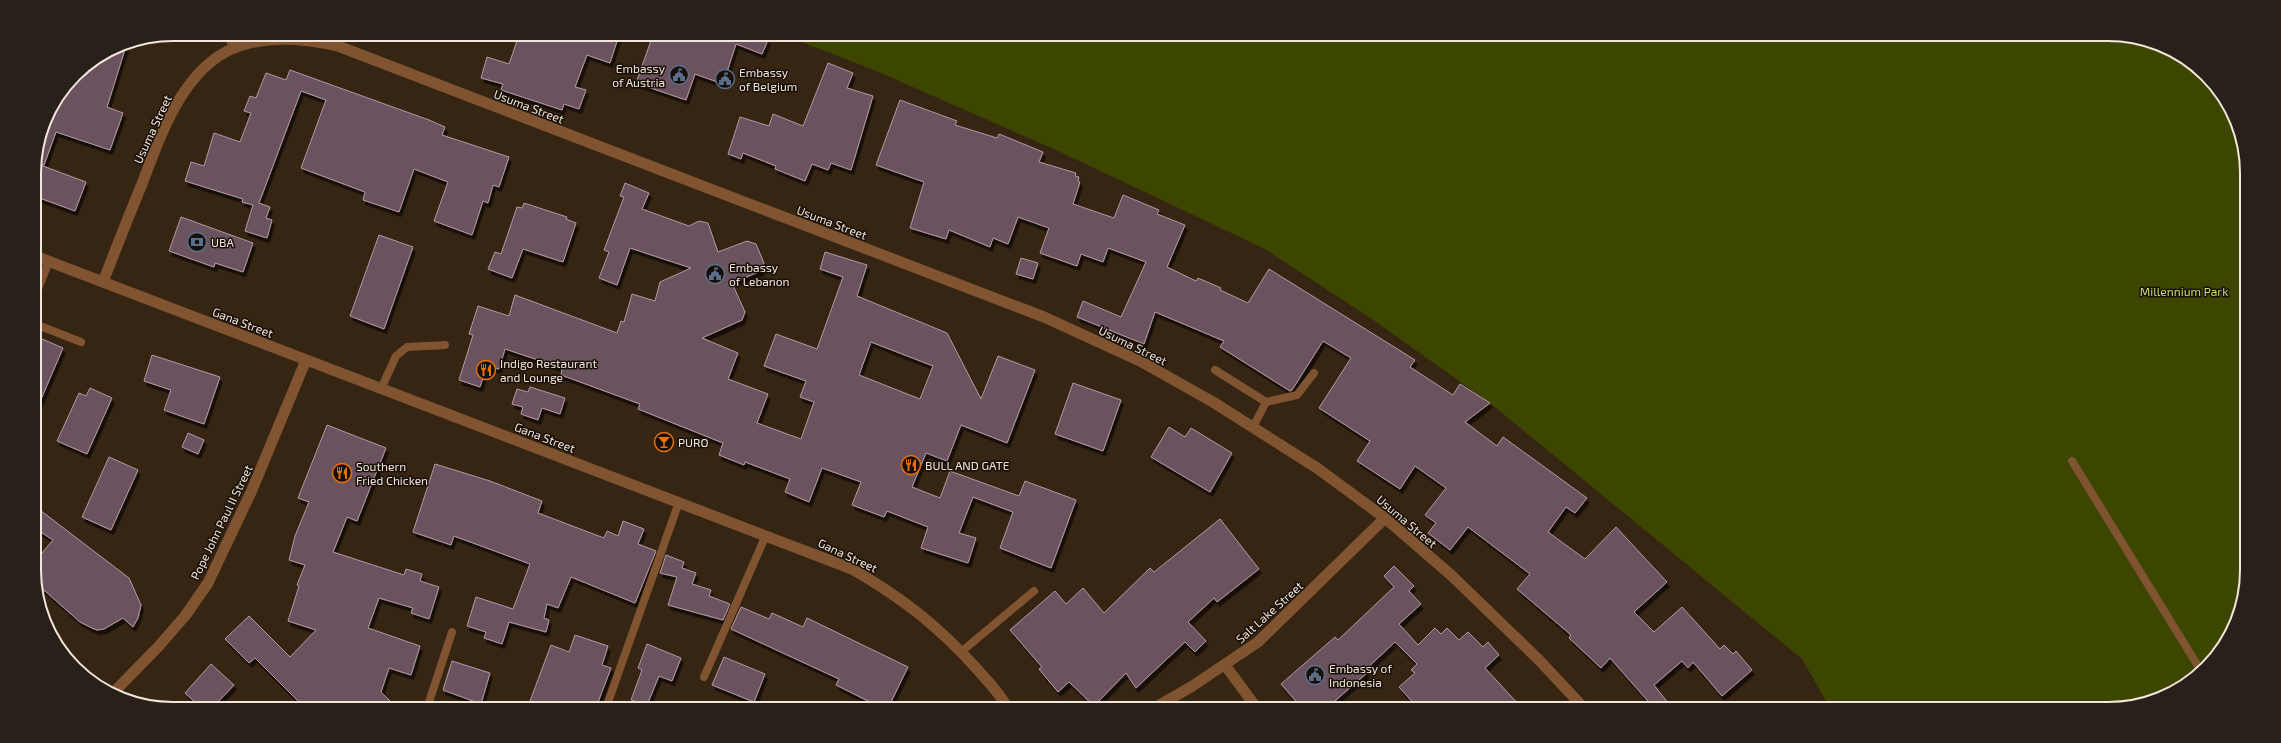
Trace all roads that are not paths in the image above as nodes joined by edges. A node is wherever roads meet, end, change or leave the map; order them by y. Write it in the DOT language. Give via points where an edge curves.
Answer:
graph roads {
  1 [pos="232,41"];
  2 [pos="257,41"];
  3 [pos="314,41"];
  4 [pos="235,48"];
  5 [pos="41,258"];
  6 [pos="49,261"];
  7 [pos="41,282"];
  8 [pos="102,282"];
  9 [pos="41,326"];
  10 [pos="81,342"];
  11 [pos="445,345"];
  12 [pos="306,360"];
  13 [pos="1215,370"];
  14 [pos="1314,373"];
  15 [pos="381,389"];
  16 [pos="1266,402"];
  17 [pos="1253,427"];
  18 [pos="2072,460"];
  19 [pos="679,502"];
  20 [pos="1385,518"];
  21 [pos="766,535"];
  22 [pos="1034,591"];
  23 [pos="452,632"];
  24 [pos="961,652"];
  25 [pos="1225,665"];
  26 [pos="2198,666"];
  27 [pos="704,677"];
  28 [pos="117,689"];
  29 [pos="429,702"];
  30 [pos="608,702"];
  31 [pos="1003,702"];
  32 [pos="1163,702"];
  33 [pos="1252,702"];
  34 [pos="1578,702"];
  1 -- 4 [label="street"];
  2 -- 4 [label="street, Usuma Street"];
  3 -- 17 [label="street, Usuma Street" via="338,46 1044,317 1140,361"];
  4 -- 8 [label="street, Usuma Street" via="197,76 179,101 162,134"];
  5 -- 6 [label="street, Gana Street"];
  6 -- 7 [label="lane"];
  6 -- 8 [label="street, Gana Street"];
  8 -- 12 [label="street, Gana Street"];
  9 -- 10 [label="lane"];
  11 -- 15 [label="lane" via="407,347 396,356"];
  12 -- 15 [label="street, Gana Street"];
  12 -- 28 [label="street, Pope John Paul II Street" via="252,490 208,583 185,616"];
  13 -- 16 [label="lane"];
  14 -- 16 [label="lane" via="1297,395"];
  15 -- 19 [label="street, Gana Street"];
  16 -- 17 [label="lane"];
  17 -- 20 [label="street, Usuma Street" via="1317,468"];
  18 -- 26 [label="lane"];
  19 -- 21 [label="street, Gana Street"];
  19 -- 30 [label="lane"];
  20 -- 25 [label="street, Salt Lake Street" via="1279,623 1258,642"];
  20 -- 34 [label="street, Usuma Street" via="1540,660"];
  21 -- 24 [label="street, Gana Street" via="852,569 884,587 912,606"];
  21 -- 27 [label="lane"];
  22 -- 24 [label="lane"];
  23 -- 29 [label="lane"];
  24 -- 31 [label="street, Gana Street"];
  25 -- 32 [label="street, Salt Lake Street"];
  25 -- 33 [label="street"];
}
